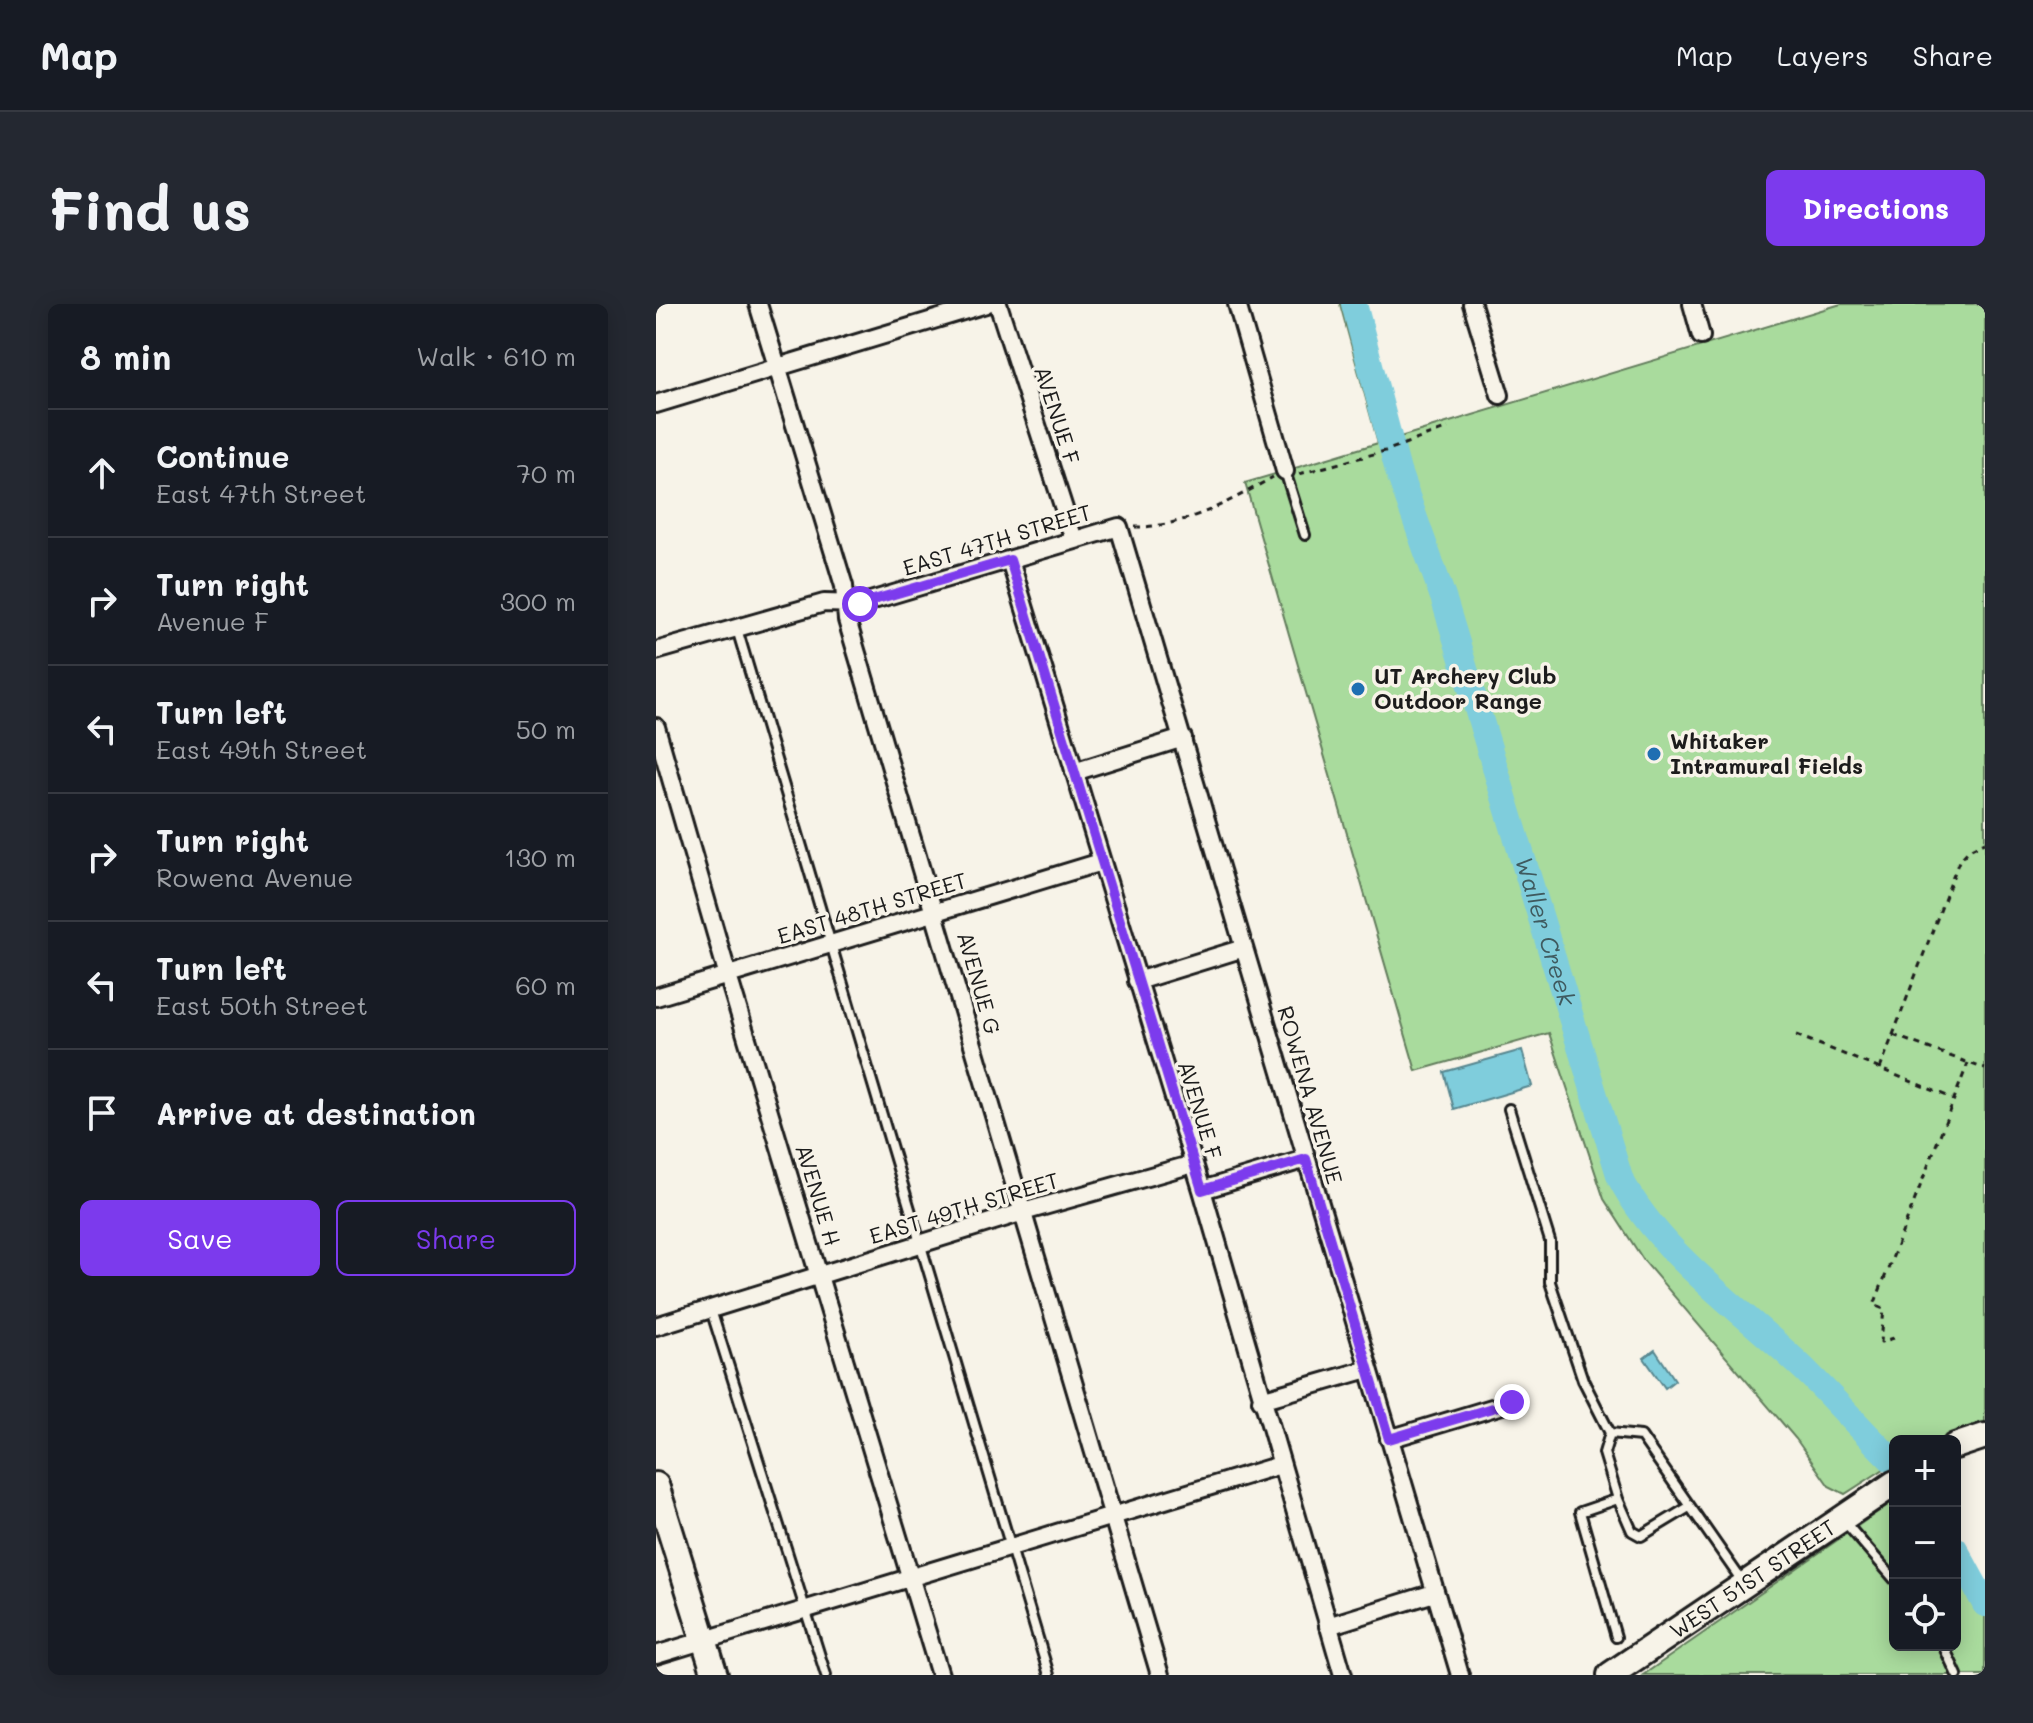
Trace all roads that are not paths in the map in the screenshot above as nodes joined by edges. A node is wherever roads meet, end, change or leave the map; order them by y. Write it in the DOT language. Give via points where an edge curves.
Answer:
graph roads {
  1 [pos="758,304"];
  2 [pos="986,304"];
  3 [pos="998,304"];
  4 [pos="1237,304"];
  5 [pos="1472,304"];
  6 [pos="1692,304"];
  7 [pos="1701,336"];
  8 [pos="777,367"];
  9 [pos="1500,395"];
  10 [pos="656,404"];
  11 [pos="1285,471"];
  12 [pos="1119,527"];
  13 [pos="1305,535"];
  14 [pos="1074,540"];
  15 [pos="1010,560"];
  16 [pos="845,603"];
  17 [pos="737,629"];
  18 [pos="656,651"];
  19 [pos="656,727"];
  20 [pos="1183,738"];
  21 [pos="1074,772"];
  22 [pos="1101,862"];
  23 [pos="936,911"];
  24 [pos="830,946"];
  25 [pos="1244,948"];
  26 [pos="728,976"];
  27 [pos="1137,981"];
  28 [pos="656,997"];
  29 [pos="1509,1109"];
  30 [pos="1306,1159"];
  31 [pos="1193,1164"];
  32 [pos="1202,1190"];
  33 [pos="1023,1212"];
  34 [pos="919,1246"];
  35 [pos="819,1275"];
  36 [pos="711,1309"];
  37 [pos="656,1326"];
  38 [pos="1368,1369"];
  39 [pos="1261,1400"];
  40 [pos="1512,1402"];
  41 [pos="1610,1433"];
  42 [pos="1985,1436"];
  43 [pos="1389,1439"];
  44 [pos="1961,1444"];
  45 [pos="1280,1465"];
  46 [pos="656,1485"];
  47 [pos="1889,1487"];
  48 [pos="1618,1499"];
  49 [pos="1689,1507"];
  50 [pos="1114,1517"];
  51 [pos="1842,1519"];
  52 [pos="1011,1547"];
  53 [pos="911,1575"];
  54 [pos="1894,1579"];
  55 [pos="1744,1584"];
  56 [pos="1434,1593"];
  57 [pos="807,1610"];
  58 [pos="1328,1626"];
  59 [pos="1616,1637"];
  60 [pos="705,1641"];
  61 [pos="1946,1651"];
  62 [pos="656,1655"];
  63 [pos="715,1675"];
  64 [pos="826,1675"];
  65 [pos="940,1675"];
  66 [pos="1049,1675"];
  67 [pos="1160,1675"];
  68 [pos="1343,1675"];
  69 [pos="1460,1675"];
  70 [pos="1610,1675"];
  71 [pos="1957,1675"];
  1 -- 8 [label="street, AVENUE G"];
  2 -- 8 [label="street"];
  3 -- 14 [label="street, AVENUE F"];
  4 -- 11 [label="street"];
  5 -- 9 [label="street"];
  6 -- 7 [label="street"];
  8 -- 10 [label="street"];
  8 -- 16 [label="street, AVENUE G"];
  11 -- 13 [label="lane"];
  12 -- 14 [label="street, EAST 47TH STREET"];
  12 -- 20 [label="street, ROWENA AVENUE"];
  14 -- 15 [label="street, EAST 47TH STREET"];
  15 -- 16 [label="street, EAST 47TH STREET" via="860,604"];
  15 -- 21 [label="street, AVENUE F"];
  16 -- 17 [label="street, EAST 47TH STREET" via="824,603"];
  16 -- 23 [label="street, AVENUE G"];
  17 -- 18 [label="street, EAST 47TH STREET"];
  17 -- 24 [label="lane"];
  19 -- 26 [label="street, AVENUE H"];
  20 -- 21 [label="street"];
  20 -- 25 [label="street, ROWENA AVENUE"];
  21 -- 22 [label="street, AVENUE F"];
  22 -- 23 [label="street, EAST 48TH STREET"];
  22 -- 27 [label="street, AVENUE F"];
  23 -- 24 [label="street, EAST 48TH STREET"];
  23 -- 33 [label="street, AVENUE G"];
  24 -- 26 [label="street, EAST 48TH STREET"];
  24 -- 34 [label="lane"];
  25 -- 27 [label="street"];
  25 -- 30 [label="street, ROWENA AVENUE"];
  26 -- 28 [label="street, EAST 48TH STREET"];
  26 -- 35 [label="street, AVENUE H"];
  27 -- 31 [label="street, AVENUE F"];
  29 -- 41 [label="lane" via="1550,1241 1550,1282 1583,1380"];
  30 -- 32 [label="street"];
  30 -- 38 [label="street, ROWENA AVENUE"];
  31 -- 32 [label="street, AVENUE F"];
  31 -- 33 [label="street, EAST 49TH STREET"];
  32 -- 39 [label="street, AVENUE F"];
  33 -- 34 [label="street, EAST 49TH STREET"];
  33 -- 50 [label="street, AVENUE G"];
  34 -- 35 [label="street, EAST 49TH STREET"];
  34 -- 52 [label="lane"];
  35 -- 36 [label="street, EAST 49TH STREET"];
  35 -- 53 [label="street, AVENUE H"];
  36 -- 37 [label="street, EAST 49TH STREET"];
  36 -- 57 [label="lane"];
  38 -- 39 [label="street"];
  38 -- 43 [label="street, ROWENA AVENUE"];
  39 -- 45 [label="street, AVENUE F"];
  40 -- 43 [label="street"];
  41 -- 48 [label="lane" via="1604,1453"];
  41 -- 49 [label="lane" via="1641,1436"];
  42 -- 44 [label="main road"];
  43 -- 56 [label="street, ROWENA AVENUE"];
  45 -- 50 [label="street"];
  45 -- 58 [label="street, AVENUE F"];
  46 -- 60 [label="main road"];
  47 -- 51 [label="main road, WEST 51ST STREET"];
  48 -- 49 [label="lane" via="1632,1531 1641,1536"];
  48 -- 59 [label="lane" via="1580,1512"];
  49 -- 55 [label="lane"];
  50 -- 52 [label="street"];
  50 -- 67 [label="street, AVENUE G"];
  51 -- 54 [label="lane"];
  51 -- 55 [label="main road, WEST 51ST STREET"];
  52 -- 53 [label="street"];
  52 -- 66 [label="lane"];
  53 -- 57 [label="street"];
  53 -- 65 [label="street, AVENUE H"];
  55 -- 70 [label="main road, WEST 51ST STREET"];
  56 -- 58 [label="street"];
  56 -- 69 [label="street, ROWENA AVENUE"];
  57 -- 60 [label="street"];
  57 -- 64 [label="lane"];
  58 -- 68 [label="street, AVENUE F"];
  60 -- 62 [label="street"];
  60 -- 63 [label="main road"];
  61 -- 71 [label="lane"];
}
